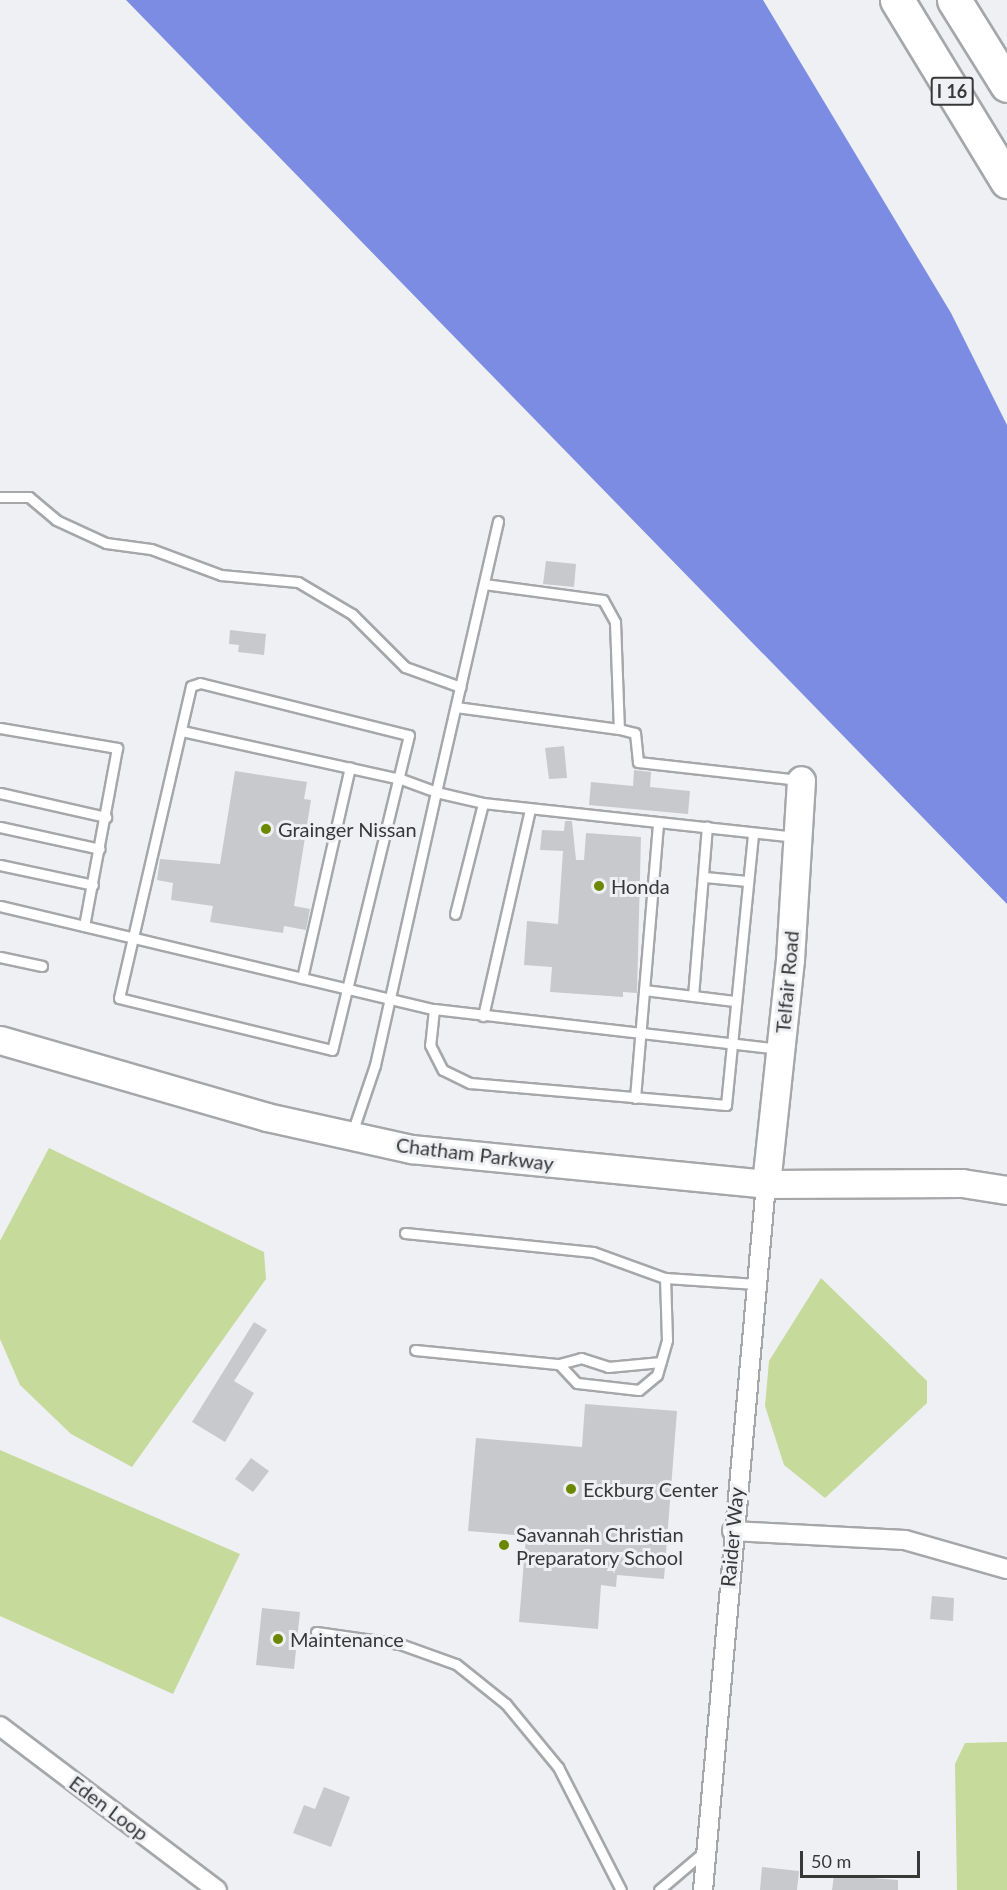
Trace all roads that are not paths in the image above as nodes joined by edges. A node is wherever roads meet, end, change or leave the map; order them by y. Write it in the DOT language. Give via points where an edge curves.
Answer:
graph roads {
  1 [pos="897,0"];
  2 [pos="954,0"];
  3 [pos="1007,86"];
  4 [pos="1007,181"];
  5 [pos="0,497"];
  6 [pos="498,521"];
  7 [pos="484,584"];
  8 [pos="460,687"];
  9 [pos="456,707"];
  10 [pos="0,728"];
  11 [pos="619,729"];
  12 [pos="182,731"];
  13 [pos="350,767"];
  14 [pos="401,779"];
  15 [pos="801,780"];
  16 [pos="436,792"];
  17 [pos="0,793"];
  18 [pos="483,803"];
  19 [pos="530,808"];
  20 [pos="106,817"];
  21 [pos="658,822"];
  22 [pos="0,827"];
  23 [pos="707,827"];
  24 [pos="753,833"];
  25 [pos="796,837"];
  26 [pos="100,849"];
  27 [pos="0,866"];
  28 [pos="704,877"];
  29 [pos="748,881"];
  30 [pos="93,885"];
  31 [pos="0,906"];
  32 [pos="455,914"];
  33 [pos="84,926"];
  34 [pos="131,937"];
  35 [pos="0,957"];
  36 [pos="42,966"];
  37 [pos="302,978"];
  38 [pos="346,989"];
  39 [pos="644,990"];
  40 [pos="693,996"];
  41 [pos="389,999"];
  42 [pos="734,1001"];
  43 [pos="434,1009"];
  44 [pos="483,1016"];
  45 [pos="639,1036"];
  46 [pos="0,1040"];
  47 [pos="735,1045"];
  48 [pos="780,1049"];
  49 [pos="635,1098"];
  50 [pos="351,1136"];
  51 [pos="1007,1172"];
  52 [pos="962,1183"];
  53 [pos="766,1184"];
  54 [pos="1007,1190"];
  55 [pos="405,1233"];
  56 [pos="664,1278"];
  57 [pos="756,1284"];
  58 [pos="415,1350"];
  59 [pos="661,1362"];
  60 [pos="559,1364"];
  61 [pos="732,1531"];
  62 [pos="1007,1569"];
  63 [pos="316,1632"];
  64 [pos="0,1726"];
  65 [pos="706,1849"];
  66 [pos="217,1890"];
  67 [pos="621,1890"];
  68 [pos="658,1890"];
  69 [pos="703,1890"];
  1 -- 4 [label="highway, I 16"];
  2 -- 3 [label="highway, I 16"];
  5 -- 8 [label="lane" via="29,497 56,520 106,543 151,549 221,575 298,582 352,614 405,667"];
  6 -- 7 [label="lane"];
  7 -- 8 [label="lane"];
  7 -- 11 [label="lane" via="603,600 615,622"];
  8 -- 9 [label="lane"];
  9 -- 11 [label="lane"];
  9 -- 16 [label="lane"];
  10 -- 20 [label="lane" via="117,748"];
  11 -- 15 [label="lane" via="635,732 638,762"];
  12 -- 13 [label="lane"];
  12 -- 14 [label="lane" via="191,686 200,683 406,731 410,739"];
  12 -- 34 [label="lane"];
  13 -- 14 [label="lane"];
  13 -- 37 [label="lane"];
  14 -- 16 [label="lane"];
  14 -- 38 [label="lane"];
  15 -- 25 [label="main road, Telfair Road"];
  16 -- 18 [label="lane"];
  16 -- 41 [label="lane"];
  17 -- 20 [label="lane"];
  18 -- 19 [label="lane"];
  18 -- 32 [label="lane"];
  19 -- 21 [label="lane"];
  19 -- 44 [label="lane"];
  20 -- 26 [label="lane"];
  21 -- 23 [label="lane"];
  21 -- 39 [label="lane"];
  22 -- 26 [label="lane"];
  23 -- 24 [label="lane"];
  23 -- 28 [label="lane"];
  24 -- 25 [label="lane"];
  24 -- 29 [label="lane"];
  25 -- 48 [label="main road, Telfair Road"];
  26 -- 30 [label="lane"];
  27 -- 30 [label="lane"];
  28 -- 29 [label="lane"];
  28 -- 40 [label="lane"];
  29 -- 42 [label="lane"];
  30 -- 33 [label="lane"];
  31 -- 33 [label="lane"];
  33 -- 34 [label="lane"];
  34 -- 37 [label="lane"];
  34 -- 38 [label="lane" via="117,993 122,1002 327,1051 336,1047"];
  35 -- 36 [label="lane"];
  37 -- 38 [label="lane"];
  38 -- 41 [label="lane"];
  39 -- 40 [label="lane"];
  39 -- 45 [label="lane"];
  40 -- 42 [label="lane"];
  41 -- 43 [label="lane"];
  41 -- 50 [label="lane"];
  42 -- 47 [label="lane"];
  43 -- 44 [label="lane"];
  43 -- 49 [label="lane" via="430,1045 443,1070 470,1083"];
  44 -- 45 [label="lane"];
  45 -- 47 [label="lane"];
  45 -- 49 [label="lane"];
  46 -- 50 [label="main road, Chatham Parkway" via="267,1117"];
  47 -- 48 [label="lane"];
  47 -- 49 [label="lane" via="726,1105"];
  48 -- 53 [label="main road, Telfair Road"];
  50 -- 53 [label="main road, Chatham Parkway" via="411,1149"];
  51 -- 52 [label="main road, Chatham Parkway"];
  52 -- 53 [label="main road, Chatham Parkway"];
  52 -- 54 [label="main road, Chatham Parkway"];
  53 -- 57 [label="street, Raider Way"];
  55 -- 56 [label="lane" via="593,1252"];
  56 -- 57 [label="lane"];
  56 -- 59 [label="lane" via="667,1340"];
  57 -- 61 [label="street, Raider Way"];
  58 -- 60 [label="lane"];
  59 -- 60 [label="lane" via="608,1366 581,1358"];
  59 -- 60 [label="lane" via="657,1375 639,1390 577,1383"];
  61 -- 62 [label="street" via="905,1540"];
  61 -- 65 [label="street, Raider Way"];
  63 -- 67 [label="lane" via="400,1644 456,1664 506,1704 558,1767"];
  64 -- 66 [label="street, Eden Loop"];
  65 -- 68 [label="lane"];
  65 -- 69 [label="street, Raider Way"];
}
